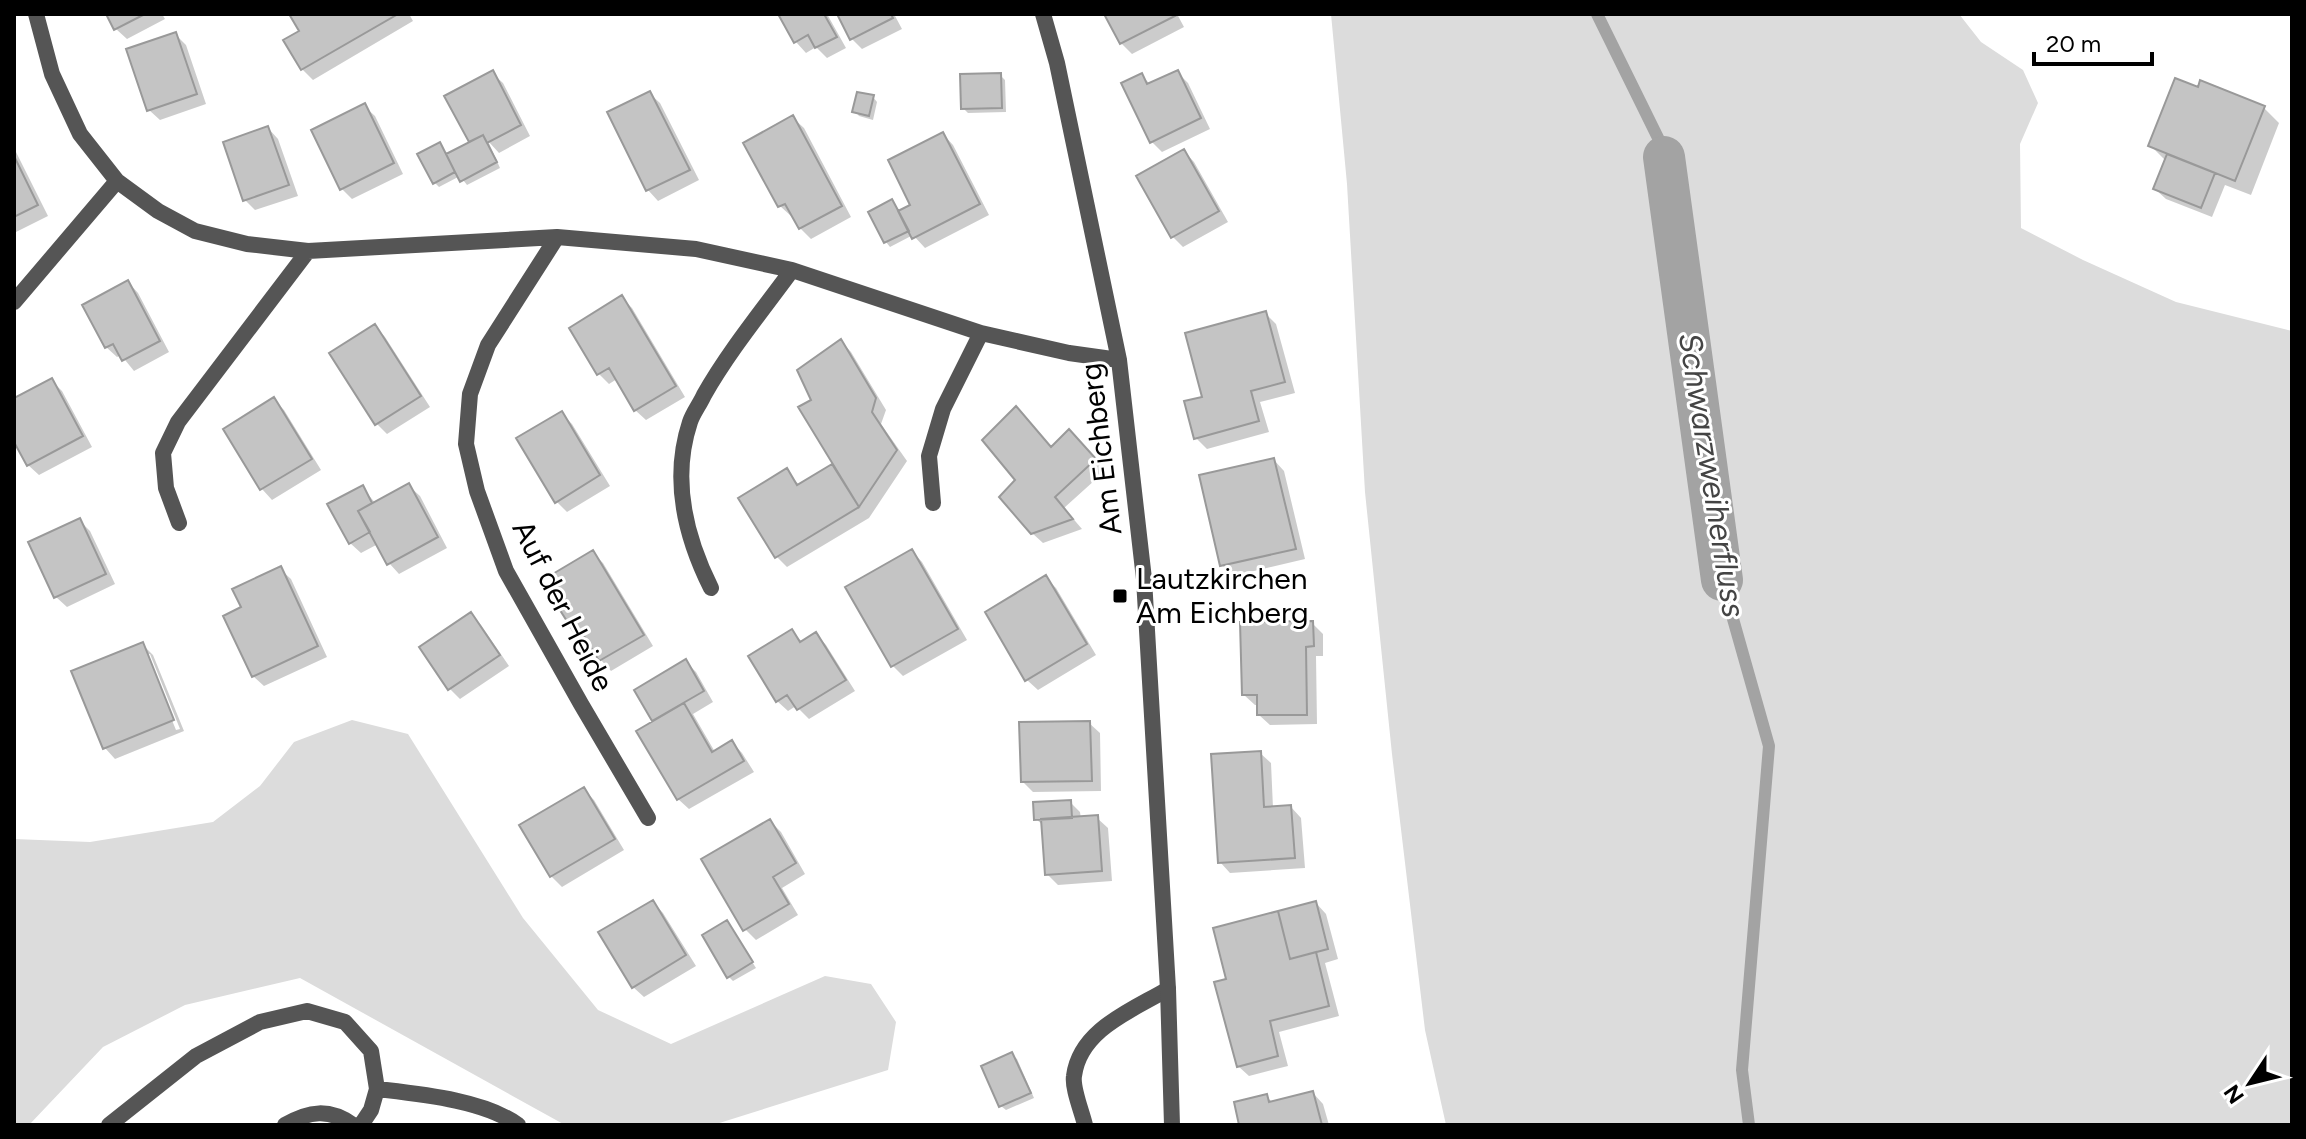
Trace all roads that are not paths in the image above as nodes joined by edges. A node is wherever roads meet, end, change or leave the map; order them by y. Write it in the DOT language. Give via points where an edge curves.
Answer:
graph roads {
  1 [pos="36,14"];
  2 [pos="1043,14"];
  3 [pos="117,181"];
  4 [pos="557,237"];
  5 [pos="308,251"];
  6 [pos="792,270"];
  7 [pos="14,302"];
  8 [pos="981,333"];
  9 [pos="1119,360"];
  10 [pos="933,503"];
  11 [pos="179,523"];
  12 [pos="711,588"];
  13 [pos="648,818"];
  14 [pos="1168,989"];
  15 [pos="377,1089"];
  16 [pos="109,1125"];
  17 [pos="285,1125"];
  18 [pos="353,1125"];
  19 [pos="361,1125"];
  20 [pos="518,1125"];
  21 [pos="1085,1125"];
  22 [pos="1172,1125"];
  1 -- 3 [label="street" via="52,74 80,134"];
  2 -- 9 [label="street, Am Eichberg"];
  3 -- 5 [label="street" via="195,231"];
  3 -- 7 [label="street"];
  4 -- 5 [label="street"];
  4 -- 6 [label="street" via="696,249"];
  4 -- 13 [label="street, Auf der Heide" via="488,345 470,394 466,444 506,571"];
  5 -- 11 [label="street" via="178,422 163,453 166,488"];
  6 -- 8 [label="street"];
  6 -- 12 [label="street" via="721,365 690,422 681,469 683,515"];
  8 -- 9 [label="street"];
  8 -- 10 [label="street" via="943,409 929,456"];
  9 -- 14 [label="street, Am Eichberg" via="1144,579"];
  14 -- 21 [label="street" via="1102,1028 1083,1049 1073,1078"];
  14 -- 22 [label="street, Am Eichberg"];
  15 -- 16 [label="street" via="371,1051 345,1022 307,1011 260,1022 196,1056"];
  15 -- 19 [label="street"];
  15 -- 20 [label="street" via="442,1097"];
  17 -- 18 [label="street" via="303,1115 323,1113"];
}
